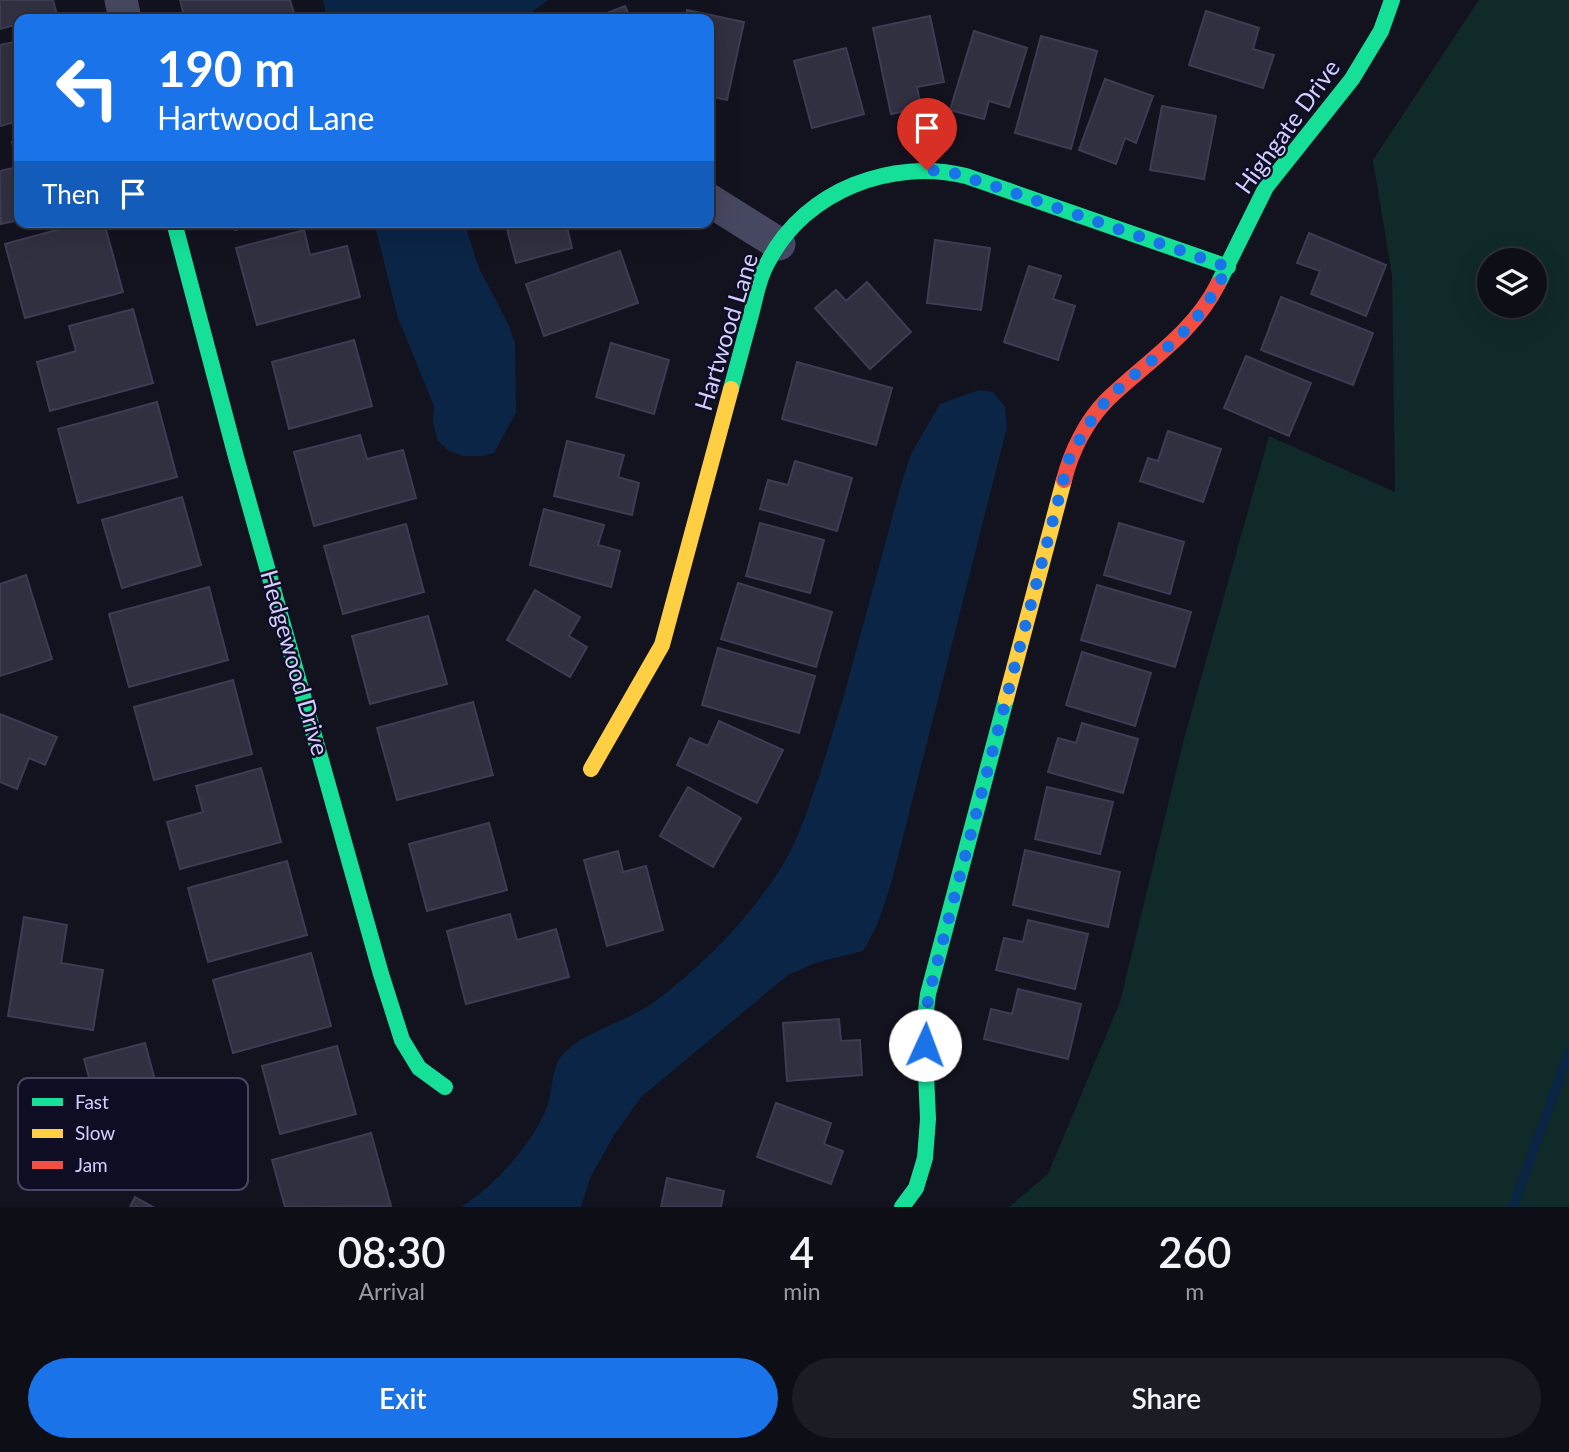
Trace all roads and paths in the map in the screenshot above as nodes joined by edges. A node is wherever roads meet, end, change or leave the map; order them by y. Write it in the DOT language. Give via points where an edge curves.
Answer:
graph roads {
  1 [pos="1392,0"];
  2 [pos="714,203"];
  3 [pos="176,228"];
  4 [pos="779,244"];
  5 [pos="1228,267"];
  6 [pos="591,769"];
  7 [pos="445,1087"];
  8 [pos="902,1207"];
  1 -- 5 [label="street, Highgate Drive" via="1381,31 1352,79 1266,187"];
  2 -- 4 [label="street"];
  3 -- 7 [label="street, Hedgewood Drive" via="381,974 402,1040 419,1068"];
  4 -- 5 [label="street, Hartwood Lane" via="834,194 896,172 927,170 994,186"];
  4 -- 6 [label="street, Hartwood Lane" via="768,259 757,292 662,645"];
  5 -- 8 [label="street, Highgate Drive" via="1191,324 1105,402 1069,459 929,994 924,1027 925,1158 916,1188"];
}
